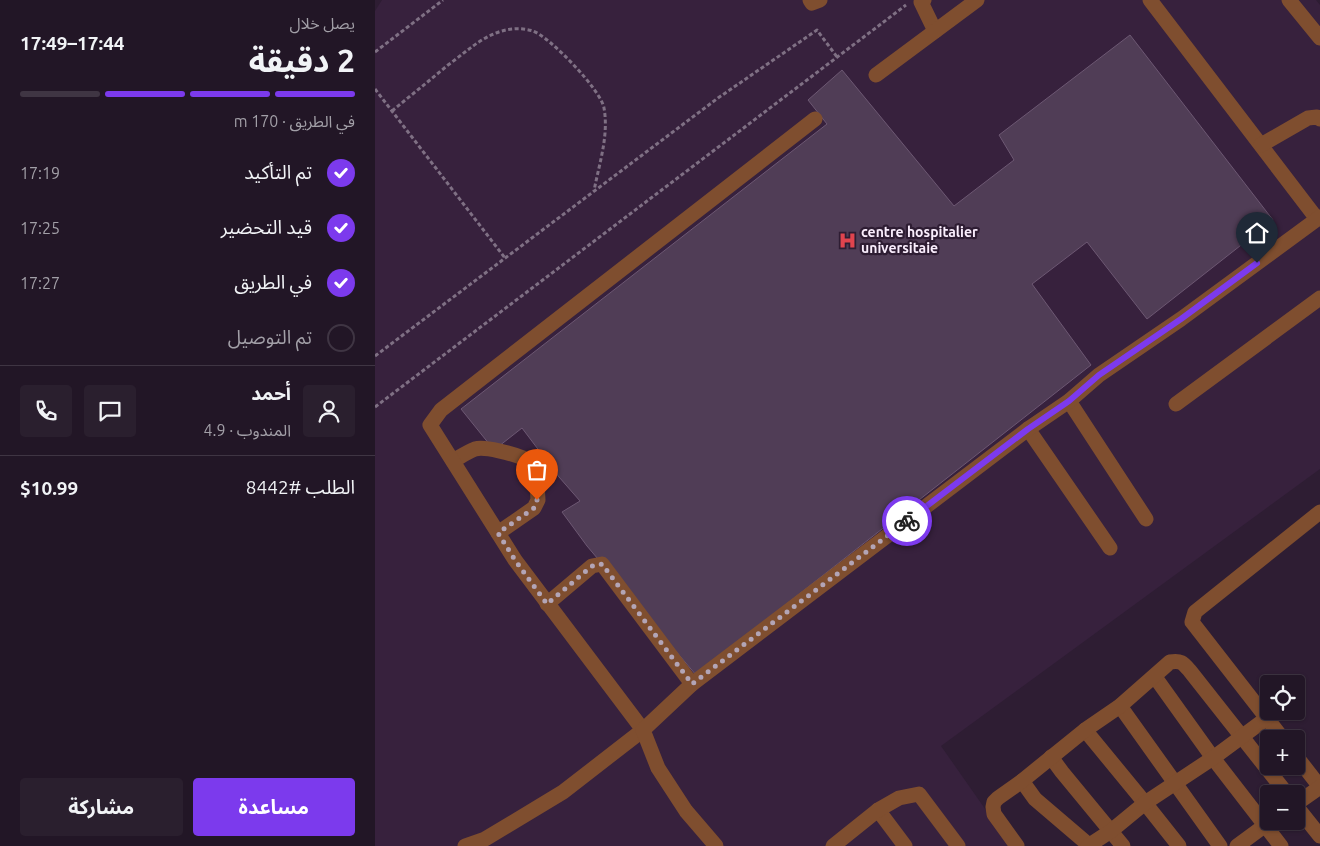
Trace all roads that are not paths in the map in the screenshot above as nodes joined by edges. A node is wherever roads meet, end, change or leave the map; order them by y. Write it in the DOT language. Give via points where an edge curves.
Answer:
graph roads {
  1 [pos="809,0"];
  2 [pos="820,0"];
  3 [pos="977,0"];
  4 [pos="1150,0"];
  5 [pos="1289,0"];
  6 [pos="922,1"];
  7 [pos="935,31"];
  8 [pos="1320,38"];
  9 [pos="876,75"];
  10 [pos="815,119"];
  11 [pos="1320,119"];
  12 [pos="1261,145"];
  13 [pos="1319,218"];
  14 [pos="1320,298"];
  15 [pos="1069,401"];
  16 [pos="1176,404"];
  17 [pos="1028,429"];
  18 [pos="453,461"];
  19 [pos="1320,512"];
  20 [pos="1146,519"];
  21 [pos="498,533"];
  22 [pos="1110,548"];
  23 [pos="547,604"];
  24 [pos="1155,677"];
  25 [pos="692,684"];
  26 [pos="1120,706"];
  27 [pos="1260,709"];
  28 [pos="1264,720"];
  29 [pos="1269,720"];
  30 [pos="643,730"];
  31 [pos="1085,730"];
  32 [pos="1276,730"];
  33 [pos="1242,737"];
  34 [pos="1051,757"];
  35 [pos="1213,758"];
  36 [pos="1305,768"];
  37 [pos="1022,781"];
  38 [pos="1176,784"];
  39 [pos="1280,785"];
  40 [pos="1320,787"];
  41 [pos="1305,798"];
  42 [pos="1145,803"];
  43 [pos="878,810"];
  44 [pos="1260,813"];
  45 [pos="1305,817"];
  46 [pos="1260,829"];
  47 [pos="1273,830"];
  48 [pos="1111,831"];
  49 [pos="1320,836"];
  50 [pos="465,846"];
  51 [pos="716,846"];
  52 [pos="834,846"];
  53 [pos="905,846"];
  54 [pos="959,846"];
  55 [pos="1017,846"];
  56 [pos="1089,846"];
  57 [pos="1123,846"];
  58 [pos="1179,846"];
  59 [pos="1220,846"];
  60 [pos="1237,846"];
  61 [pos="1281,846"];
  1 -- 2 [label="lane" via="812,3"];
  3 -- 7 [label="lane"];
  4 -- 12 [label="lane"];
  5 -- 8 [label="lane"];
  6 -- 7 [label="lane"];
  7 -- 9 [label="lane"];
  10 -- 18 [label="lane" via="441,410 431,425"];
  11 -- 12 [label="lane" via="1308,118"];
  12 -- 13 [label="lane"];
  13 -- 15 [label="lane" via="1099,375"];
  14 -- 16 [label="lane"];
  15 -- 17 [label="lane"];
  15 -- 20 [label="lane"];
  17 -- 22 [label="lane"];
  17 -- 25 [label="lane"];
  18 -- 21 [label="lane"];
  18 -- 21 [label="lane" via="476,448 523,458 537,484 537,500 534,508"];
  19 -- 27 [label="lane" via="1195,612 1192,622"];
  21 -- 23 [label="lane"];
  23 -- 25 [label="lane" via="592,566 602,564"];
  23 -- 30 [label="lane"];
  24 -- 26 [label="lane"];
  24 -- 33 [label="lane" via="1170,662 1184,664"];
  24 -- 35 [label="lane"];
  25 -- 30 [label="lane"];
  26 -- 31 [label="lane"];
  26 -- 38 [label="lane"];
  28 -- 33 [label="lane"];
  29 -- 32 [label="lane"];
  30 -- 50 [label="lane" via="563,792 485,839"];
  30 -- 51 [label="lane" via="658,768"];
  31 -- 34 [label="lane"];
  31 -- 42 [label="lane"];
  33 -- 35 [label="lane"];
  33 -- 39 [label="lane"];
  34 -- 37 [label="lane"];
  34 -- 48 [label="lane"];
  35 -- 38 [label="lane"];
  35 -- 44 [label="lane"];
  36 -- 40 [label="lane"];
  37 -- 55 [label="lane" via="998,798 993,807 993,814"];
  37 -- 56 [label="lane" via="1035,799"];
  38 -- 42 [label="lane"];
  38 -- 59 [label="lane"];
  40 -- 41 [label="lane"];
  42 -- 48 [label="lane"];
  42 -- 58 [label="lane"];
  43 -- 52 [label="lane"];
  43 -- 53 [label="lane"];
  43 -- 54 [label="lane" via="899,798 919,794"];
  45 -- 49 [label="lane"];
  46 -- 60 [label="lane"];
  47 -- 61 [label="lane"];
  48 -- 56 [label="lane"];
  48 -- 57 [label="lane"];
}
